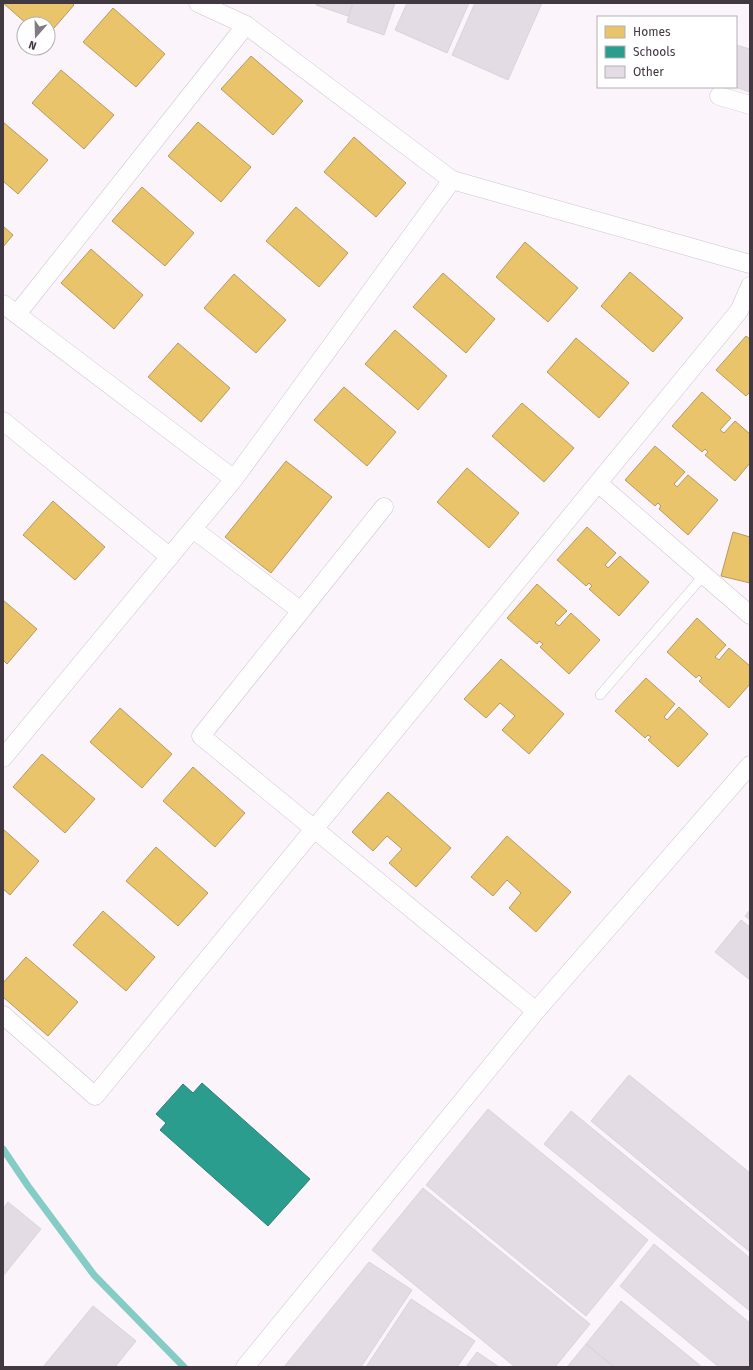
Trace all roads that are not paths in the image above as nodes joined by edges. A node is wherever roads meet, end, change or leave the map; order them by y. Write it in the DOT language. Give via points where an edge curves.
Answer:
graph roads {
  1 [pos="198,3"];
  2 [pos="246,25"];
  3 [pos="719,96"];
  4 [pos="750,104"];
  5 [pos="452,180"];
  6 [pos="750,264"];
  7 [pos="750,286"];
  8 [pos="10,309"];
  9 [pos="3,421"];
  10 [pos="234,479"];
  11 [pos="598,483"];
  12 [pos="384,507"];
  13 [pos="193,529"];
  14 [pos="170,557"];
  15 [pos="704,575"];
  16 [pos="301,611"];
  17 [pos="750,615"];
  18 [pos="600,695"];
  19 [pos="3,758"];
  20 [pos="750,765"];
  21 [pos="315,828"];
  22 [pos="536,1012"];
  23 [pos="3,1016"];
  24 [pos="245,1367"];
  1 -- 2 [label="street"];
  2 -- 5 [label="street"];
  2 -- 8 [label="street"];
  3 -- 4 [label="street"];
  5 -- 6 [label="street"];
  5 -- 10 [label="street"];
  7 -- 11 [label="street" via="739,311"];
  8 -- 10 [label="street"];
  9 -- 14 [label="street"];
  10 -- 13 [label="street"];
  11 -- 15 [label="street"];
  11 -- 21 [label="street"];
  12 -- 16 [label="street"];
  13 -- 14 [label="street"];
  13 -- 16 [label="street"];
  14 -- 19 [label="street"];
  15 -- 17 [label="street"];
  15 -- 18 [label="lane"];
  16 -- 21 [label="street" via="201,736"];
  20 -- 22 [label="street"];
  21 -- 22 [label="street"];
  21 -- 23 [label="street" via="95,1096"];
  22 -- 24 [label="street"];
}
